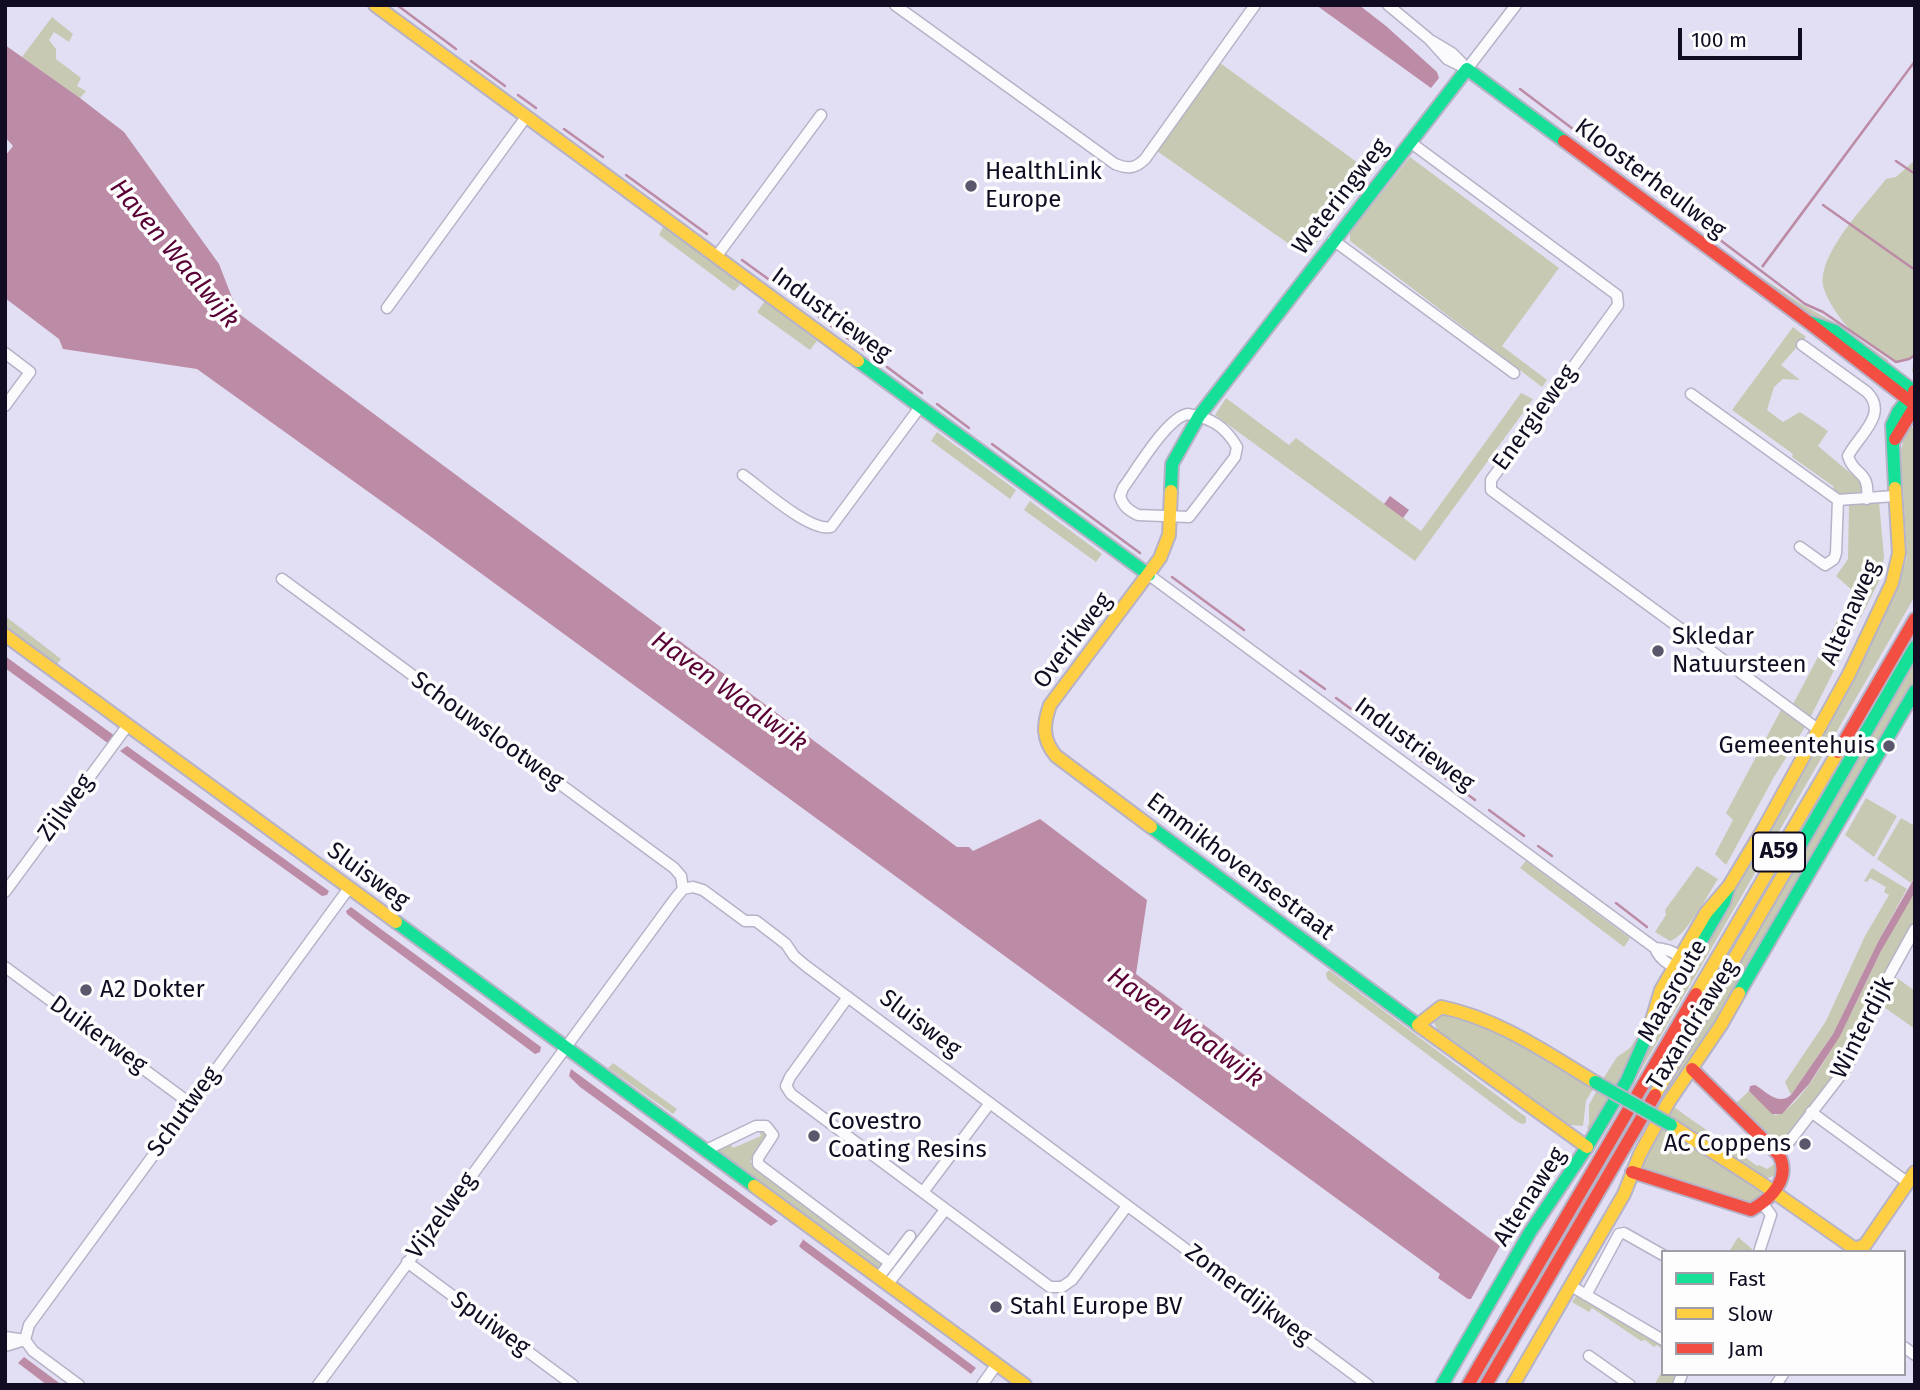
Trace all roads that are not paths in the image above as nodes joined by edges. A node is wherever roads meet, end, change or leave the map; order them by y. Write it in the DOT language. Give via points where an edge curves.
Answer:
graph roads {
  1 [pos="375,5"];
  2 [pos="895,5"];
  3 [pos="1255,5"];
  4 [pos="1388,5"];
  5 [pos="1516,5"];
  6 [pos="1467,69"];
  7 [pos="821,115"];
  8 [pos="526,117"];
  9 [pos="1410,142"];
  10 [pos="1333,240"];
  11 [pos="716,257"];
  12 [pos="387,308"];
  13 [pos="1802,345"];
  14 [pos="5,353"];
  15 [pos="1514,373"];
  16 [pos="1691,394"];
  17 [pos="1914,397"];
  18 [pos="5,406"];
  19 [pos="920,407"];
  20 [pos="1199,416"];
  21 [pos="743,475"];
  22 [pos="1895,496"];
  23 [pos="1867,499"];
  24 [pos="1838,500"];
  25 [pos="1170,517"];
  26 [pos="1800,547"];
  27 [pos="1149,575"];
  28 [pos="282,579"];
  29 [pos="1915,619"];
  30 [pos="5,635"];
  31 [pos="1915,647"];
  32 [pos="1915,691"];
  33 [pos="128,725"];
  34 [pos="1819,730"];
  35 [pos="1043,737"];
  36 [pos="349,888"];
  37 [pos="683,889"];
  38 [pos="5,892"];
  39 [pos="1915,929"];
  40 [pos="1680,963"];
  41 [pos="5,967"];
  42 [pos="848,998"];
  43 [pos="1418,1025"];
  44 [pos="565,1047"];
  45 [pos="1692,1069"];
  46 [pos="990,1103"];
  47 [pos="191,1104"];
  48 [pos="1811,1112"];
  49 [pos="1587,1147"];
  50 [pos="706,1150"];
  51 [pos="1779,1155"];
  52 [pos="1632,1172"];
  53 [pos="1911,1177"];
  54 [pos="923,1192"];
  55 [pos="1773,1192"];
  56 [pos="1763,1204"];
  57 [pos="1127,1206"];
  58 [pos="945,1210"];
  59 [pos="910,1236"];
  60 [pos="1760,1250"];
  61 [pos="1858,1250"];
  62 [pos="1661,1254"];
  63 [pos="407,1262"];
  64 [pos="890,1263"];
  65 [pos="884,1281"];
  66 [pos="1570,1286"];
  67 [pos="1586,1295"];
  68 [pos="5,1337"];
  69 [pos="25,1339"];
  70 [pos="1661,1339"];
  71 [pos="5,1346"];
  72 [pos="1589,1356"];
  73 [pos="997,1364"];
  74 [pos="79,1385"];
  75 [pos="318,1385"];
  76 [pos="573,1385"];
  77 [pos="982,1385"];
  78 [pos="1025,1385"];
  79 [pos="1368,1385"];
  80 [pos="1442,1385"];
  81 [pos="1468,1385"];
  82 [pos="1486,1385"];
  83 [pos="1513,1385"];
  84 [pos="1630,1385"];
  1 -- 8 [label="main road, Industrieweg"];
  2 -- 3 [label="street" via="1115,164 1127,168 1138,167 1145,159"];
  4 -- 6 [label="street"];
  5 -- 6 [label="street, Weteringweg"];
  6 -- 9 [label="main road, Weteringweg"];
  6 -- 17 [label="main road, Kloosterheulweg" via="1808,322 1835,331"];
  7 -- 11 [label="street"];
  8 -- 11 [label="main road, Industrieweg"];
  8 -- 12 [label="street"];
  9 -- 10 [label="main road, Weteringweg"];
  9 -- 34 [label="street, Energieweg" via="1616,295 1618,305 1491,480 1491,490"];
  10 -- 15 [label="street, Energieweg"];
  10 -- 20 [label="main road, Weteringweg"];
  11 -- 19 [label="main road, Industrieweg"];
  13 -- 23 [label="street" via="1874,401 1873,419 1848,456 1866,478"];
  14 -- 18 [label="street" via="30,372"];
  16 -- 24 [label="street"];
  17 -- 22 [label="main road, Altenaweg" via="1892,425"];
  19 -- 21 [label="street" via="831,527 810,523"];
  19 -- 27 [label="main road, Industrieweg"];
  20 -- 25 [label="main road" via="1172,464"];
  20 -- 25 [label="street" via="1208,417 1231,436 1237,447 1235,457 1189,517"];
  20 -- 25 [label="street" via="1177,418 1120,496 1123,505 1138,515"];
  22 -- 23 [label="street"];
  22 -- 34 [label="main road, Altenaweg" via="1899,553 1892,583"];
  23 -- 24 [label="street"];
  24 -- 26 [label="street, Altenaweg" via="1834,559 1825,565"];
  25 -- 27 [label="main road" via="1164,547"];
  27 -- 35 [label="main road, Overikweg" via="1050,705 1042,724"];
  27 -- 40 [label="street, Industrieweg"];
  28 -- 37 [label="street, Schouwslootweg" via="674,868"];
  29 -- 81 [label="main road, Maasroute / A59"];
  30 -- 33 [label="main road, Sluisweg"];
  31 -- 82 [label="main road, Maasroute / A59"];
  32 -- 45 [label="main road, Taxandriaweg"];
  33 -- 36 [label="main road, Sluisweg"];
  33 -- 38 [label="street, Zijlweg"];
  34 -- 40 [label="main road, Altenaweg" via="1724,902"];
  35 -- 43 [label="main road, Emmikhovensestraat" via="1056,756"];
  36 -- 44 [label="main road, Sluisweg"];
  36 -- 47 [label="street, Schutweg"];
  37 -- 42 [label="street" via="703,890 745,920 756,921"];
  37 -- 44 [label="street"];
  39 -- 48 [label="street, Winterdijk" via="1847,1068"];
  40 -- 49 [label="main road, Altenaweg" via="1627,1080"];
  41 -- 47 [label="street, Duikerweg"];
  42 -- 46 [label="street, Sluisweg"];
  42 -- 54 [label="street, Sluisweg" via="786,1086"];
  43 -- 49 [label="main road, Emmikhovensestraat"];
  43 -- 55 [label="main road, bridge" via="1441,1007 1506,1030 1671,1125"];
  44 -- 50 [label="main road, Sluisweg"];
  44 -- 63 [label="street, Vijzelweg"];
  45 -- 51 [label="main road"];
  45 -- 52 [label="main road, Taxandriaweg" via="1668,1103"];
  46 -- 54 [label="street"];
  46 -- 57 [label="street, Sluisweg"];
  47 -- 69 [label="street, Schutweg" via="29,1325"];
  48 -- 51 [label="street, Winterdijk"];
  48 -- 53 [label="street"];
  49 -- 80 [label="main road, Altenaweg" via="1534,1225"];
  50 -- 64 [label="street" via="756,1126 766,1126 773,1135 758,1164"];
  50 -- 65 [label="main road, Sluisweg"];
  51 -- 55 [label="main road" via="1783,1173"];
  52 -- 56 [label="main road" via="1742,1209"];
  52 -- 66 [label="main road, Taxandriaweg"];
  53 -- 61 [label="main road"];
  54 -- 58 [label="street, Sluisweg"];
  55 -- 56 [label="main road"];
  55 -- 61 [label="main road"];
  56 -- 60 [label="street" via="1770,1215"];
  57 -- 58 [label="street, Sluisweg" via="1062,1287 1050,1287"];
  57 -- 79 [label="street, Zomerdijkweg"];
  58 -- 65 [label="street"];
  59 -- 64 [label="street"];
  62 -- 67 [label="street" via="1619,1234"];
  63 -- 75 [label="street, Vijzelweg"];
  63 -- 76 [label="street, Spuiweg"];
  64 -- 65 [label="street"];
  65 -- 73 [label="main road, Sluisweg"];
  66 -- 67 [label="street"];
  66 -- 83 [label="main road, Taxandriaweg"];
  67 -- 70 [label="street"];
  68 -- 69 [label="street"];
  69 -- 71 [label="street"];
  69 -- 74 [label="street" via="33,1351"];
  72 -- 84 [label="street"];
  73 -- 77 [label="street"];
  73 -- 78 [label="main road, Sluisweg"];
}
